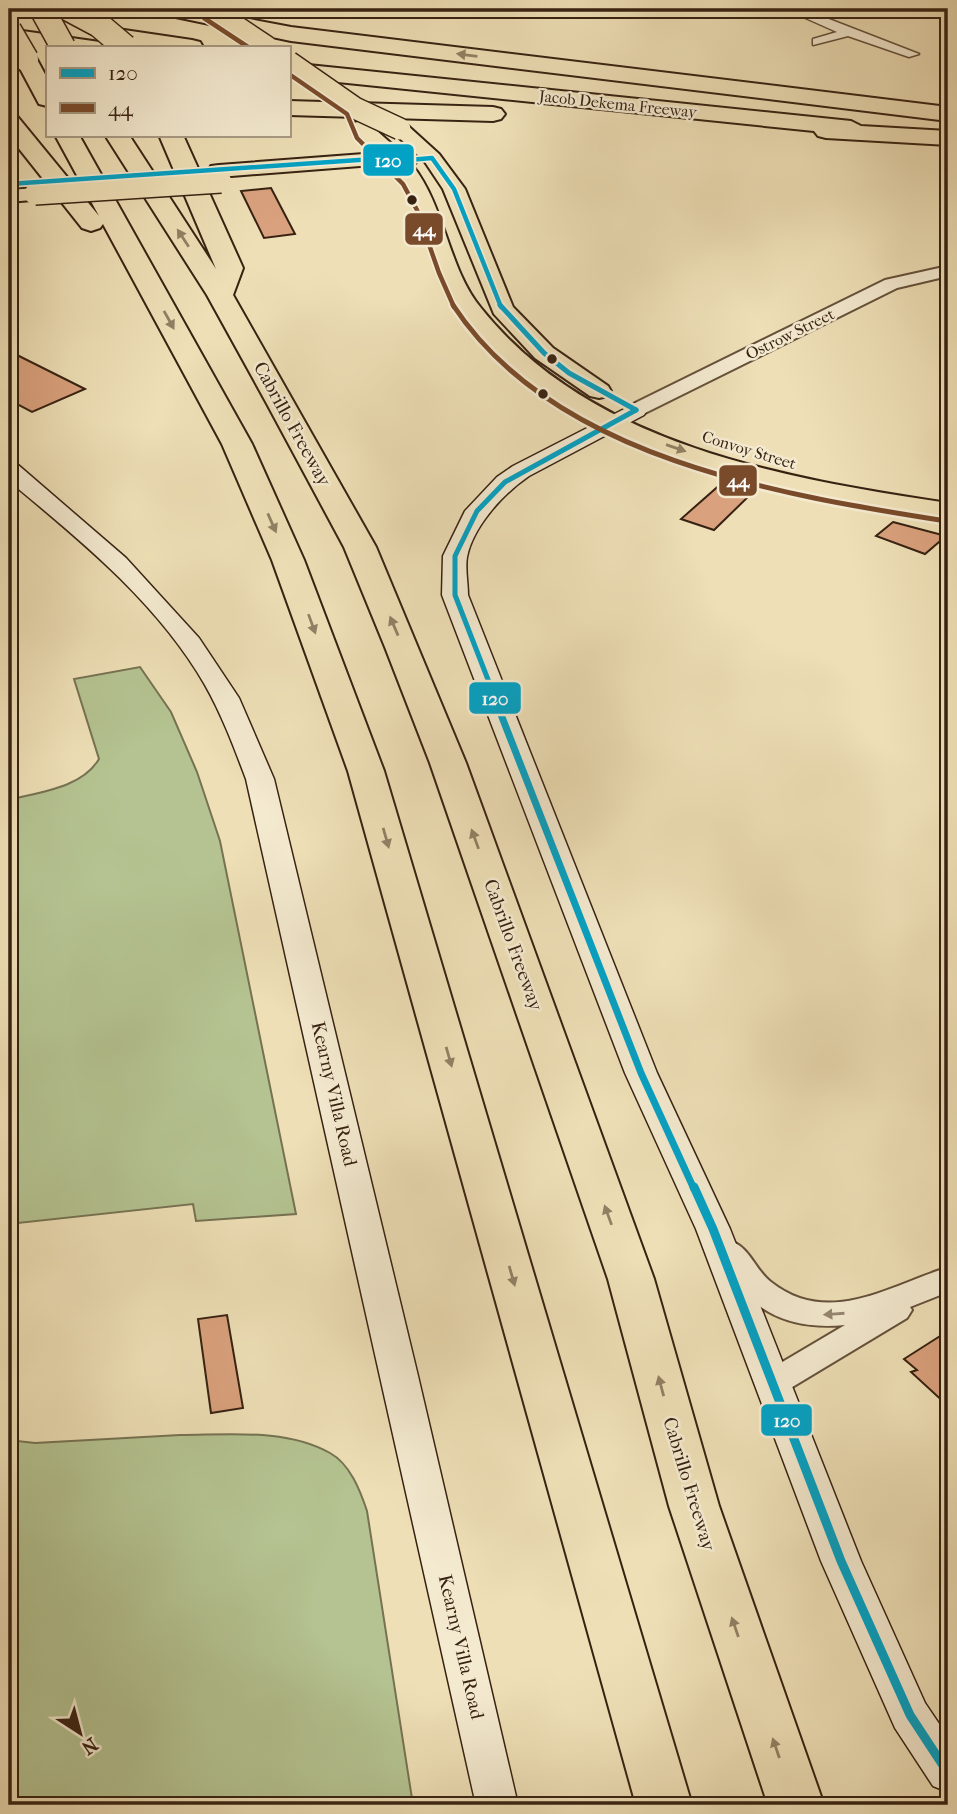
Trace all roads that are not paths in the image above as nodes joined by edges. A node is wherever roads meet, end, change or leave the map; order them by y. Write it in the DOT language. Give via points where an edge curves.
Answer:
graph roads {
  1 [pos="42,9"];
  2 [pos="69,9"];
  3 [pos="166,9"];
  4 [pos="210,9"];
  5 [pos="796,10"];
  6 [pos="9,20"];
  7 [pos="856,20"];
  8 [pos="9,30"];
  9 [pos="848,32"];
  10 [pos="9,37"];
  11 [pos="817,41"];
  12 [pos="62,46"];
  13 [pos="81,46"];
  14 [pos="124,46"];
  15 [pos="185,46"];
  16 [pos="266,46"];
  17 [pos="913,54"];
  18 [pos="290,57"];
  19 [pos="27,59"];
  20 [pos="290,63"];
  21 [pos="290,70"];
  22 [pos="46,97"];
  23 [pos="290,108"];
  24 [pos="948,115"];
  25 [pos="358,117"];
  26 [pos="9,121"];
  27 [pos="68,136"];
  28 [pos="118,136"];
  29 [pos="171,136"];
  30 [pos="948,138"];
  31 [pos="432,158"];
  32 [pos="397,161"];
  33 [pos="9,184"];
  34 [pos="34,189"];
  35 [pos="9,196"];
  36 [pos="136,261"];
  37 [pos="948,271"];
  38 [pos="220,295"];
  39 [pos="625,416"];
  40 [pos="9,469"];
  41 [pos="948,492"];
  42 [pos="948,511"];
  43 [pos="713,1228"];
  44 [pos="947,1279"];
  45 [pos="773,1383"];
  46 [pos="948,1773"];
  47 [pos="497,1805"];
  48 [pos="664,1805"];
  49 [pos="796,1805"];
  1 -- 12 [label="highway, bridge"];
  2 -- 14 [label="highway, bridge" via="99,25"];
  24 -- 3 [label="highway, one-way" via="291,34"];
  4 -- 16 [label="main road, bridge"];
  5 -- 9 [label="street"];
  6 -- 15 [label="highway"];
  7 -- 9 [label="street" via="857,25"];
  8 -- 19 [label="highway, bridge"];
  9 -- 11 [label="street"];
  9 -- 17 [label="street"];
  10 -- 13 [label="highway"];
  18 -- 24 [label="highway, Jacob Dekema Freeway"];
  19 -- 22 [label="highway"];
  20 -- 25 [label="main road, bridge"];
  21 -- 30 [label="highway, Jacob Dekema Freeway"];
  23 -- 30 [label="highway"];
  25 -- 31 [label="main road, Convoy Street, bridge" via="400,129"];
  25 -- 32 [label="main road, Convoy Street"];
  26 -- 36 [label="highway" via="105,240"];
  27 -- 36 [label="highway"];
  38 -- 28 [label="highway, Cabrillo Freeway, one-way"];
  29 -- 38 [label="highway" via="230,268"];
  31 -- 32 [label="main road"];
  31 -- 39 [label="main road, Convoy Street" via="454,189 502,309 544,353 610,398"];
  32 -- 34 [label="main road, bridge" via="380,170"];
  32 -- 39 [label="main road, Convoy Street" via="419,190 453,283 471,312 515,361 541,382 586,410"];
  33 -- 34 [label="main road"];
  34 -- 35 [label="main road"];
  36 -- 48 [label="highway, one-way" via="237,444 288,559 366,771"];
  37 -- 39 [label="street, Ostrow Street" via="891,284"];
  49 -- 38 [label="highway, Cabrillo Freeway, one-way" via="694,1506 631,1279 448,763 360,547"];
  39 -- 41 [label="main road, Convoy Street" via="860,480"];
  39 -- 42 [label="main road, Convoy Street, one-way" via="680,449 774,478 852,497"];
  39 -- 43 [label="main road" via="521,471 477,511 455,556 455,596 641,1073"];
  40 -- 47 [label="main road, Kearny Villa Road" via="140,582 211,673 260,779"];
  44 -- 43 [label="street, one-way" via="863,1310 832,1317 804,1313 776,1303 755,1287"];
  43 -- 45 [label="main road"];
  44 -- 45 [label="street"];
  45 -- 46 [label="main road" via="841,1561 910,1715"];
}
